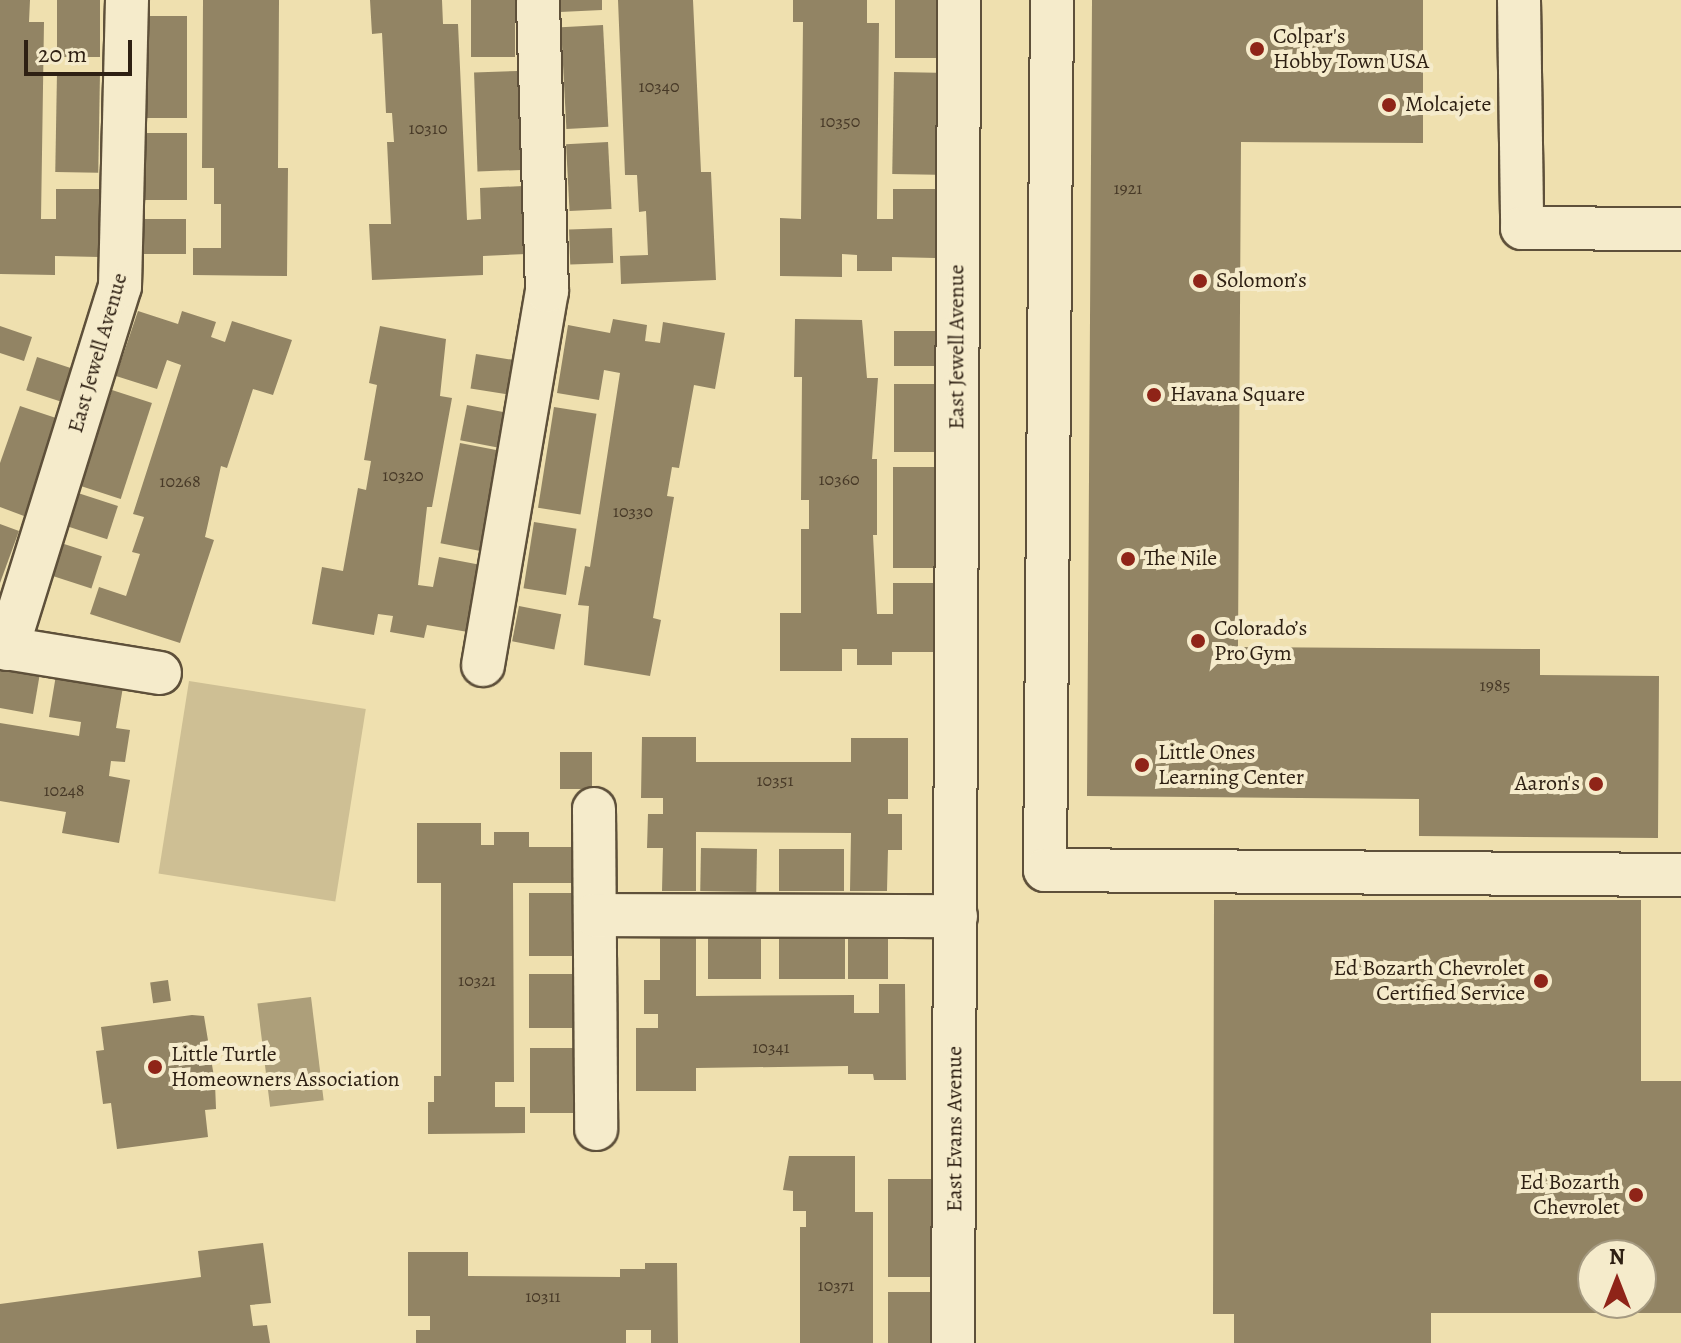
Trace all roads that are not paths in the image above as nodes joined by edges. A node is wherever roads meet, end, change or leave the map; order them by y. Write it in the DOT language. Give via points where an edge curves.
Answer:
graph roads {
  1 [pos="127,0"];
  2 [pos="538,0"];
  3 [pos="959,0"];
  4 [pos="1052,0"];
  5 [pos="1519,0"];
  6 [pos="1681,229"];
  7 [pos="4,648"];
  8 [pos="483,665"];
  9 [pos="160,673"];
  10 [pos="955,695"];
  11 [pos="594,809"];
  12 [pos="1681,875"];
  13 [pos="595,915"];
  14 [pos="956,916"];
  15 [pos="596,1129"];
  16 [pos="953,1343"];
  1 -- 7 [label="lane, East Jewell Avenue" via="120,286"];
  2 -- 8 [label="lane" via="547,291"];
  3 -- 10 [label="lane, East Jewell Avenue"];
  4 -- 12 [label="lane" via="1045,870 1098,884"];
  5 -- 6 [label="lane" via="1522,228"];
  7 -- 9 [label="lane, East Jewell Avenue"];
  10 -- 14 [label="lane, East Evans Avenue"];
  11 -- 13 [label="lane"];
  13 -- 14 [label="lane"];
  13 -- 15 [label="lane"];
  14 -- 16 [label="lane, East Evans Avenue"];
}
